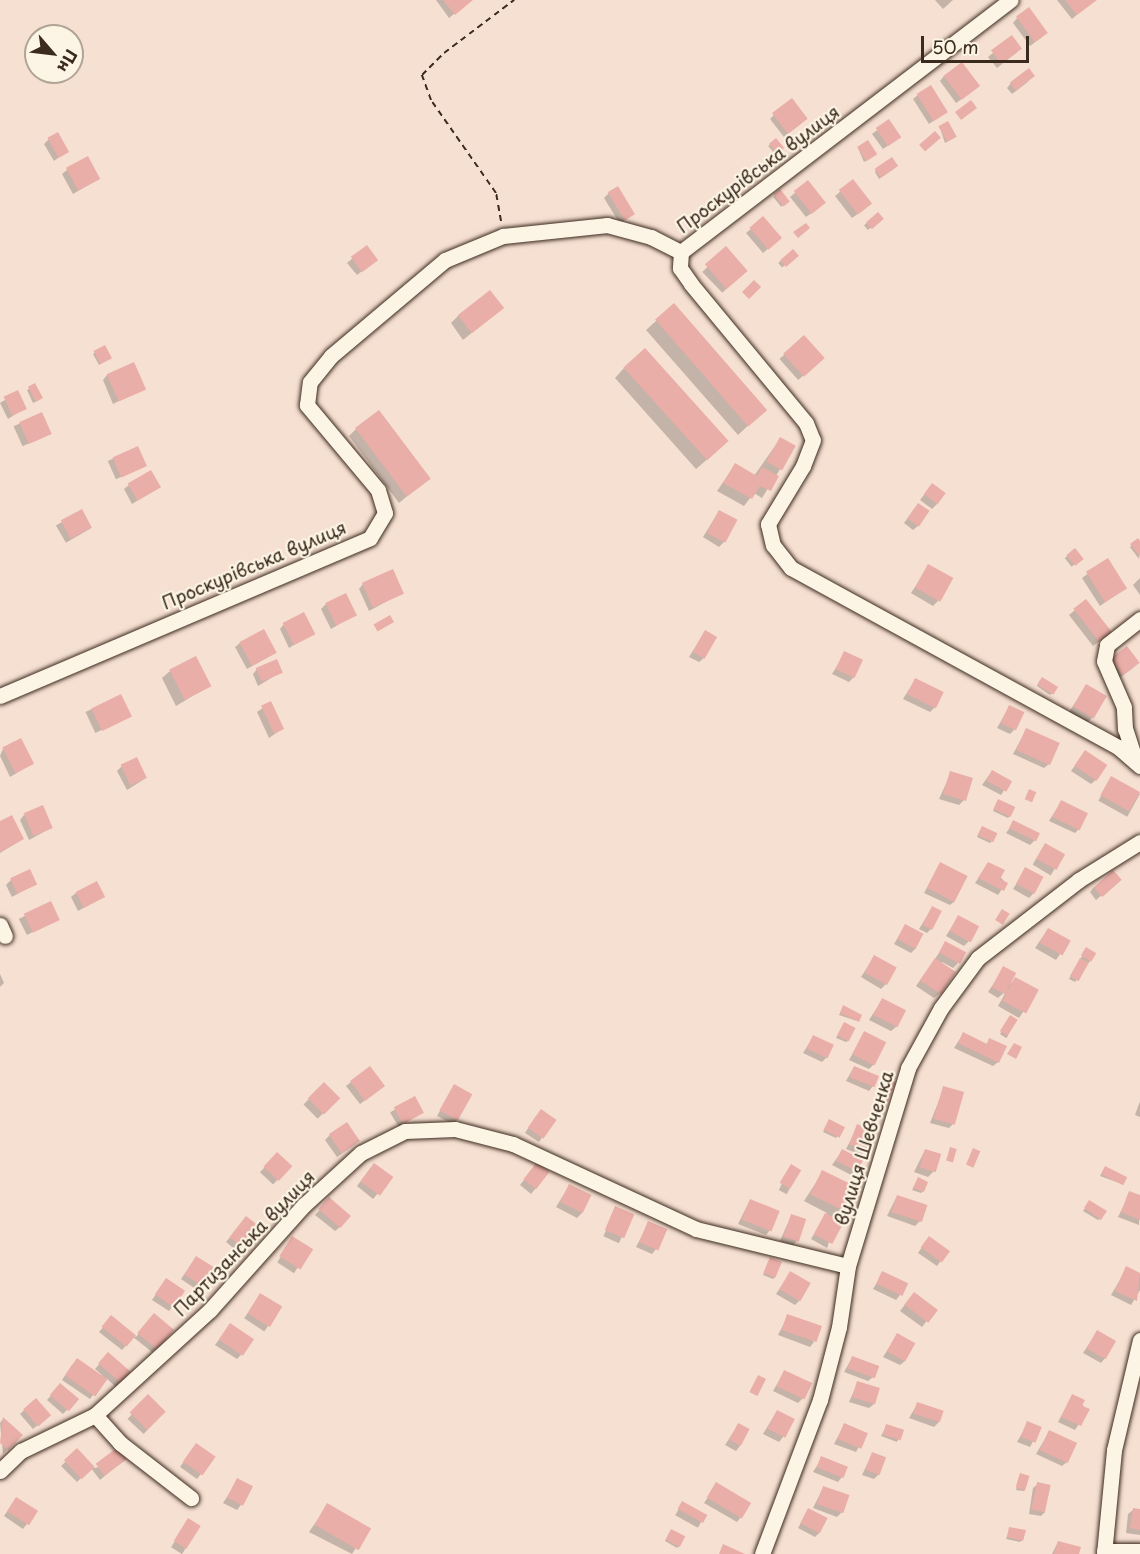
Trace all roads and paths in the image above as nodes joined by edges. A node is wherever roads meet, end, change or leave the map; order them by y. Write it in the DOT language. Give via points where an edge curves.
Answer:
graph roads {
  1 [pos="514,0"];
  2 [pos="1011,0"];
  3 [pos="503,236"];
  4 [pos="681,252"];
  5 [pos="1140,618"];
  6 [pos="0,696"];
  7 [pos="1138,764"];
  8 [pos="1140,842"];
  9 [pos="848,1266"];
  10 [pos="1140,1340"];
  11 [pos="95,1415"];
  12 [pos="0,1470"];
  13 [pos="191,1498"];
  14 [pos="1140,1551"];
  15 [pos="1104,1552"];
  16 [pos="762,1554"];
  1 -- 3 [label="path" via="444,53 422,75 432,100 496,193"];
  2 -- 4 [label="street, Проскурівська вулиця"];
  3 -- 4 [label="street, Проскурівська вулиця" via="607,225 651,237"];
  3 -- 6 [label="street, Проскурівська вулиця" via="446,260 331,356 310,382 307,405 378,490 385,513 370,538"];
  4 -- 7 [label="street" via="680,268 691,284 806,423 813,440 803,466 768,524 773,545 791,568 1118,747"];
  5 -- 7 [label="street" via="1107,645 1104,661 1124,707 1125,729"];
  8 -- 9 [label="street, вулиця Шевченка" via="1079,880 1000,938 978,958 941,1008 909,1068"];
  9 -- 11 [label="street, Партизанська вулиця" via="696,1229 513,1143 455,1129 405,1131 361,1153 303,1205 210,1310"];
  9 -- 16 [label="street, вулиця Шевченка" via="820,1400"];
  10 -- 15 [label="street" via="1114,1450"];
  11 -- 12 [label="street, Партизанська вулиця" via="21,1451"];
  11 -- 13 [label="street" via="120,1443"];
  14 -- 15 [label="street"];
}
